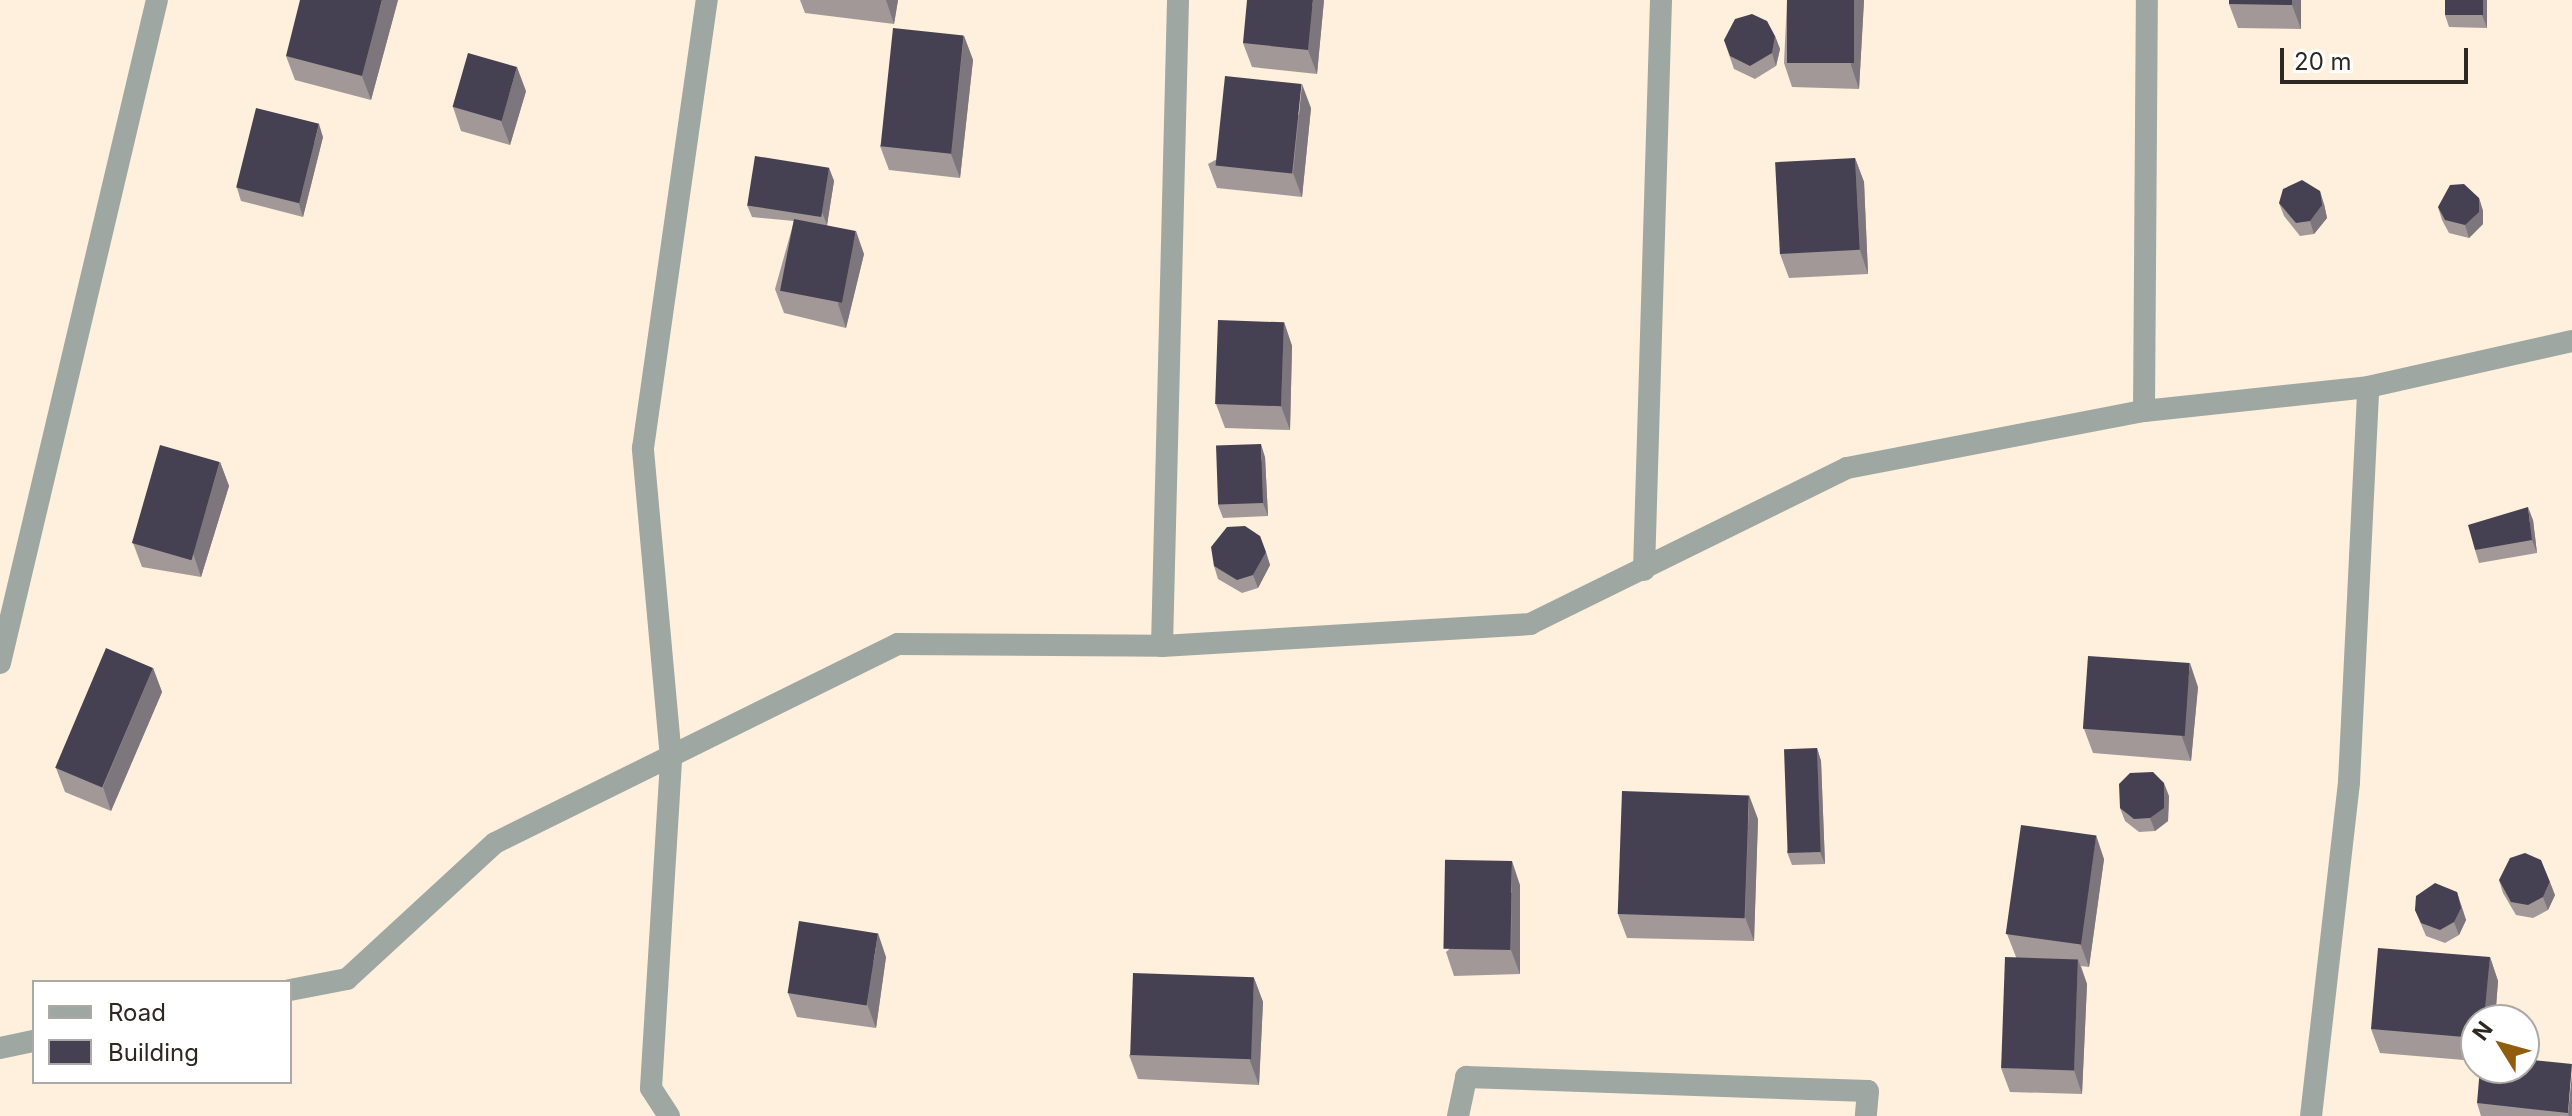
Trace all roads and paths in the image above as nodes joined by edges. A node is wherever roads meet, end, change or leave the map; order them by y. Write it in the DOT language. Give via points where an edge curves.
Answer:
graph roads {
  1 [pos="157,0"];
  2 [pos="707,0"];
  3 [pos="1178,0"];
  4 [pos="1661,0"];
  5 [pos="2147,0"];
  6 [pos="2572,341"];
  7 [pos="2368,387"];
  8 [pos="2144,411"];
  9 [pos="1644,570"];
  10 [pos="1162,646"];
  11 [pos="0,663"];
  12 [pos="671,758"];
  13 [pos="292,990"];
  14 [pos="32,1041"];
  15 [pos="0,1048"];
  16 [pos="669,1116"];
  17 [pos="1458,1116"];
  18 [pos="1866,1116"];
  19 [pos="2311,1116"];
  1 -- 11 [label="street"];
  2 -- 12 [label="street" via="643,448"];
  3 -- 10 [label="street"];
  4 -- 9 [label="street"];
  5 -- 8 [label="street"];
  6 -- 7 [label="street"];
  7 -- 8 [label="street"];
  7 -- 19 [label="street" via="2349,782"];
  8 -- 9 [label="street" via="1847,468"];
  9 -- 10 [label="street" via="1530,624"];
  10 -- 12 [label="street" via="898,644"];
  12 -- 13 [label="street" via="495,843 347,979"];
  12 -- 16 [label="street" via="651,1088"];
  14 -- 15 [label="street"];
  17 -- 18 [label="street" via="1466,1077 1868,1091"];
}
